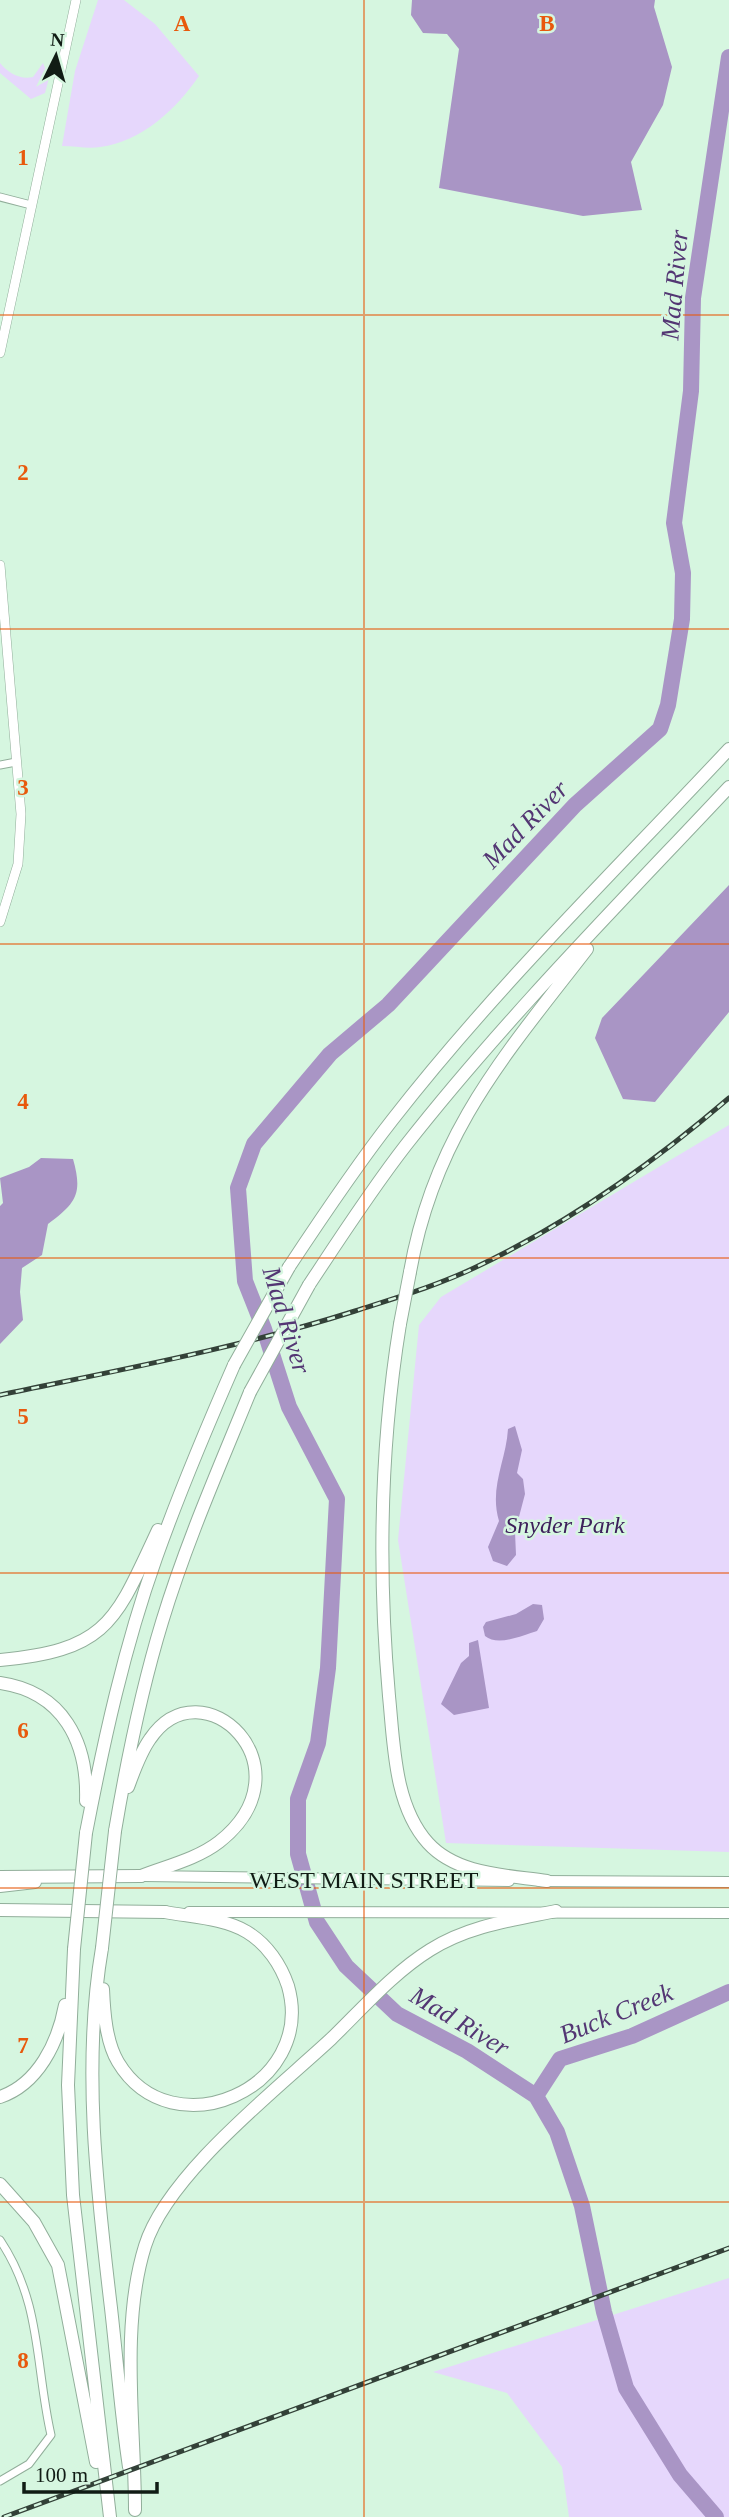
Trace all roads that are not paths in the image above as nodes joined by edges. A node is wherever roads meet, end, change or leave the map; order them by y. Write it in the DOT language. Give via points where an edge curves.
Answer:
graph roads {
  1 [pos="76,0"];
  2 [pos="0,197"];
  3 [pos="32,205"];
  4 [pos="0,353"];
  5 [pos="0,565"];
  6 [pos="729,749"];
  7 [pos="16,762"];
  8 [pos="0,765"];
  9 [pos="729,787"];
  10 [pos="638,884"];
  11 [pos="0,922"];
  12 [pos="188,1470"];
  13 [pos="0,1660"];
  14 [pos="0,1683"];
  15 [pos="115,1831"];
  16 [pos="86,1833"];
  17 [pos="141,1876"];
  18 [pos="0,1880"];
  19 [pos="547,1881"];
  20 [pos="729,1882"];
  21 [pos="0,1910"];
  22 [pos="556,1911"];
  23 [pos="164,1912"];
  24 [pos="729,1913"];
  25 [pos="102,1948"];
  26 [pos="74,1950"];
  27 [pos="0,2097"];
  28 [pos="0,2184"];
  29 [pos="0,2240"];
  30 [pos="0,2481"];
  31 [pos="136,2514"];
  32 [pos="108,2517"];
  1 -- 3 [label="street"];
  2 -- 3 [label="street"];
  3 -- 4 [label="street"];
  5 -- 7 [label="street"];
  6 -- 12 [label="highway, bridge" via="485,1011 366,1156 289,1267 234,1365"];
  7 -- 8 [label="street"];
  7 -- 11 [label="street" via="21,842"];
  9 -- 10 [label="highway"];
  10 -- 15 [label="highway, bridge" via="443,1100 374,1189 309,1285 250,1392 162,1621 131,1737"];
  10 -- 19 [label="highway, bridge" via="512,1043 464,1116 433,1183 400,1324 386,1451 383,1565 392,1727 404,1800 420,1832 453,1862"];
  12 -- 13 [label="highway" via="125,1601 108,1625 68,1649"];
  12 -- 16 [label="highway" via="133,1628"];
  14 -- 16 [label="highway" via="35,1693 68,1719 83,1757"];
  15 -- 17 [label="highway" via="137,1762 159,1728 178,1717 200,1714 221,1719 240,1732 255,1764 254,1789 242,1815 206,1851"];
  15 -- 25 [label="highway, bridge"];
  16 -- 26 [label="highway, bridge"];
  17 -- 18 [label="highway, WEST MAIN STREET"];
  17 -- 19 [label="main road, WEST MAIN STREET"];
  19 -- 20 [label="main road, WEST MAIN STREET"];
  21 -- 23 [label="highway, WEST MAIN STREET"];
  22 -- 23 [label="main road, WEST MAIN STREET"];
  22 -- 24 [label="main road, WEST MAIN STREET"];
  22 -- 31 [label="highway" via="468,1931 429,1951 190,2172 164,2206 139,2267 133,2320"];
  23 -- 25 [label="highway" via="230,1924 247,1932 280,1967 292,2009 289,2036 266,2076 246,2091 218,2102 188,2105 160,2098 134,2082 110,2041"];
  25 -- 31 [label="highway" via="94,2059 98,2186"];
  26 -- 27 [label="highway" via="63,2014 52,2046 27,2082"];
  26 -- 32 [label="highway" via="68,2085 73,2195"];
  28 -- 32 [label="highway" via="34,2222 58,2266"];
  29 -- 30 [label="street" via="33,2312 51,2435 29,2464"];
}
